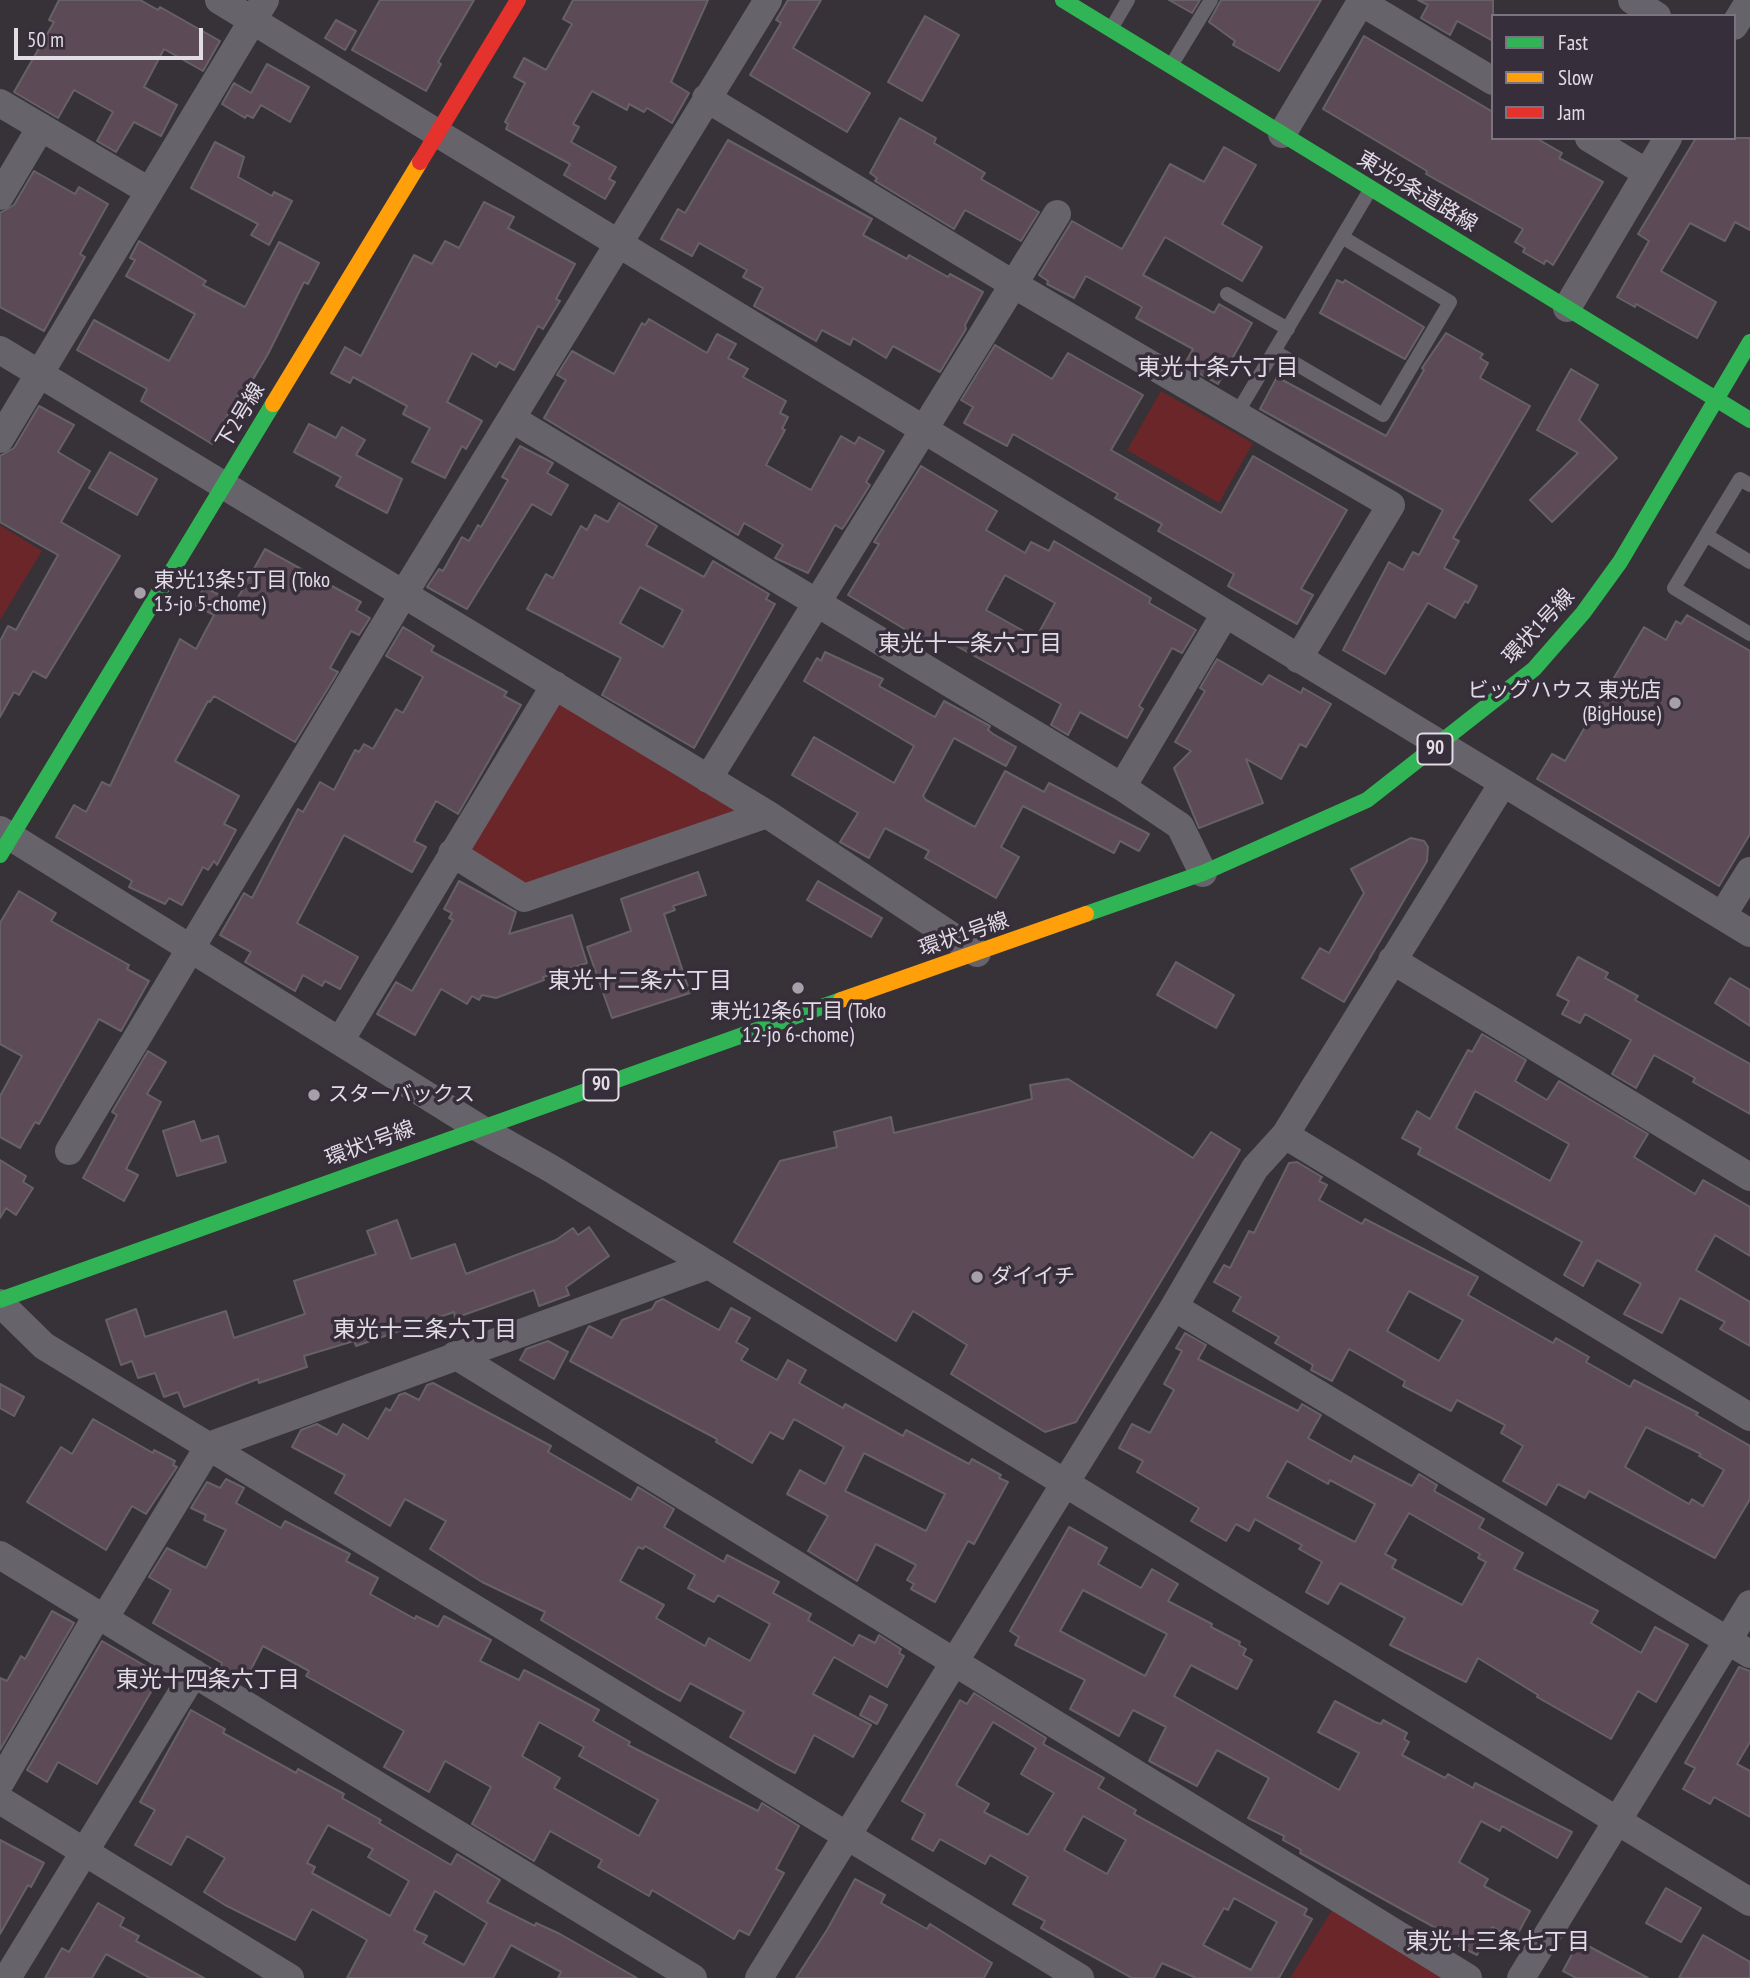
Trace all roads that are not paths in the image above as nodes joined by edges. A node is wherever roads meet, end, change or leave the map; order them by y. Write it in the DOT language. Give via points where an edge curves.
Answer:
graph roads {
  1 [pos="219,0"];
  2 [pos="518,0"];
  3 [pos="768,0"];
  4 [pos="1063,0"];
  5 [pos="1128,0"];
  6 [pos="1211,0"];
  7 [pos="1632,0"];
  8 [pos="1750,0"];
  9 [pos="1361,1"];
  10 [pos="259,10"];
  11 [pos="1654,14"];
  12 [pos="1736,23"];
  13 [pos="1111,29"];
  14 [pos="1171,66"];
  15 [pos="1491,80"];
  16 [pos="706,97"];
  17 [pos="0,103"];
  18 [pos="41,127"];
  19 [pos="1282,134"];
  20 [pos="437,135"];
  21 [pos="1592,140"];
  22 [pos="1667,140"];
  23 [pos="1647,173"];
  24 [pos="1371,188"];
  25 [pos="149,191"];
  26 [pos="0,196"];
  27 [pos="1057,214"];
  28 [pos="1342,237"];
  29 [pos="619,246"];
  30 [pos="1013,284"];
  31 [pos="1227,293"];
  32 [pos="1567,308"];
  33 [pos="1288,329"];
  34 [pos="1750,342"];
  35 [pos="0,350"];
  36 [pos="1274,351"];
  37 [pos="40,374"];
  38 [pos="1716,399"];
  39 [pos="1236,415"];
  40 [pos="514,420"];
  41 [pos="1750,420"];
  42 [pos="923,429"];
  43 [pos="0,439"];
  44 [pos="1750,485"];
  45 [pos="223,487"];
  46 [pos="1706,535"];
  47 [pos="1750,562"];
  48 [pos="404,596"];
  49 [pos="817,603"];
  50 [pos="1225,614"];
  51 [pos="1750,634"];
  52 [pos="1298,659"];
  53 [pos="555,685"];
  54 [pos="1441,745"];
  55 [pos="708,779"];
  56 [pos="1503,783"];
  57 [pos="1122,787"];
  58 [pos="766,814"];
  59 [pos="4,841"];
  60 [pos="453,853"];
  61 [pos="1750,871"];
  62 [pos="1203,873"];
  63 [pos="1722,916"];
  64 [pos="1750,933"];
  65 [pos="191,950"];
  66 [pos="977,953"];
  67 [pos="1392,960"];
  68 [pos="340,1041"];
  69 [pos="479,1128"];
  70 [pos="1284,1135"];
  71 [pos="69,1151"];
  72 [pos="1750,1177"];
  73 [pos="706,1266"];
  74 [pos="0,1301"];
  75 [pos="1174,1307"];
  76 [pos="455,1355"];
  77 [pos="1750,1417"];
  78 [pos="209,1446"];
  79 [pos="1064,1483"];
  80 [pos="0,1555"];
  81 [pos="1750,1604"];
  82 [pos="101,1616"];
  83 [pos="1739,1647"];
  84 [pos="952,1661"];
  85 [pos="194,1673"];
  86 [pos="0,1783"];
  87 [pos="0,1800"];
  88 [pos="1618,1821"];
  89 [pos="846,1835"];
  90 [pos="85,1853"];
  91 [pos="1750,1902"];
  92 [pos="7,1978"];
  93 [pos="290,1978"];
  94 [pos="693,1978"];
  95 [pos="759,1978"];
  96 [pos="1080,1978"];
  97 [pos="1468,1978"];
  98 [pos="1521,1978"];
  1 -- 10 [label="street"];
  2 -- 20 [label="main road, 下2号線"];
  3 -- 16 [label="street"];
  4 -- 13 [label="main road, 東光9条道路線"];
  5 -- 13 [label="lane"];
  6 -- 14 [label="lane"];
  7 -- 11 [label="street"];
  8 -- 12 [label="street"];
  9 -- 15 [label="street"];
  9 -- 19 [label="street"];
  10 -- 20 [label="street"];
  10 -- 25 [label="street"];
  13 -- 14 [label="main road, 東光9条道路線"];
  14 -- 19 [label="main road, 東光9条道路線"];
  16 -- 29 [label="street"];
  16 -- 30 [label="street"];
  17 -- 18 [label="street"];
  18 -- 25 [label="street"];
  18 -- 26 [label="street"];
  19 -- 24 [label="main road, 東光9条道路線"];
  20 -- 29 [label="street"];
  20 -- 45 [label="main road, 下2号線"];
  21 -- 23 [label="street"];
  22 -- 23 [label="street"];
  23 -- 32 [label="street"];
  24 -- 28 [label="lane"];
  24 -- 32 [label="main road, 東光9条道路線"];
  25 -- 37 [label="street"];
  27 -- 30 [label="street"];
  28 -- 33 [label="lane"];
  28 -- 36 [label="lane" via="1450,302 1383,415"];
  29 -- 40 [label="street"];
  29 -- 42 [label="street"];
  30 -- 39 [label="street"];
  30 -- 42 [label="street"];
  31 -- 33 [label="lane"];
  32 -- 38 [label="main road, 東光9条道路線"];
  33 -- 36 [label="lane"];
  34 -- 38 [label="main road, 環状1号線 / 90"];
  35 -- 37 [label="street"];
  36 -- 39 [label="lane"];
  37 -- 43 [label="street"];
  37 -- 45 [label="street"];
  38 -- 41 [label="main road, 東光9条道路線"];
  38 -- 54 [label="main road, 環状1号線 / 90" via="1620,562 1583,613 1534,668"];
  39 -- 52 [label="street" via="1391,505"];
  40 -- 48 [label="street"];
  40 -- 49 [label="street"];
  42 -- 49 [label="street"];
  42 -- 50 [label="street"];
  44 -- 46 [label="lane" via="1740,479"];
  45 -- 48 [label="street"];
  45 -- 59 [label="main road, 下2号線"];
  46 -- 47 [label="lane"];
  46 -- 51 [label="lane" via="1674,588"];
  48 -- 53 [label="street"];
  48 -- 65 [label="street"];
  49 -- 55 [label="street"];
  49 -- 57 [label="street"];
  50 -- 52 [label="street"];
  50 -- 57 [label="street"];
  52 -- 54 [label="street"];
  53 -- 55 [label="street"];
  53 -- 60 [label="street"];
  54 -- 56 [label="street"];
  54 -- 62 [label="main road, 環状1号線 / 90" via="1367,800"];
  55 -- 58 [label="street"];
  56 -- 63 [label="street"];
  56 -- 67 [label="street"];
  57 -- 62 [label="street" via="1180,826"];
  58 -- 60 [label="street" via="524,898"];
  58 -- 66 [label="street"];
  59 -- 65 [label="street"];
  60 -- 68 [label="street"];
  61 -- 63 [label="street"];
  62 -- 66 [label="main road, 環状1号線 / 90"];
  63 -- 64 [label="street"];
  65 -- 68 [label="street"];
  65 -- 71 [label="street"];
  66 -- 69 [label="main road, 環状1号線 / 90"];
  67 -- 70 [label="street"];
  67 -- 72 [label="street"];
  68 -- 69 [label="street"];
  69 -- 73 [label="street"];
  69 -- 74 [label="main road, 環状1号線 / 90"];
  70 -- 75 [label="street" via="1255,1168"];
  70 -- 77 [label="street"];
  73 -- 76 [label="street"];
  73 -- 79 [label="street"];
  74 -- 78 [label="street" via="44,1346"];
  75 -- 79 [label="street"];
  75 -- 83 [label="street"];
  76 -- 78 [label="street"];
  76 -- 84 [label="street"];
  78 -- 82 [label="street"];
  78 -- 89 [label="street"];
  79 -- 84 [label="street"];
  79 -- 88 [label="street"];
  80 -- 82 [label="street"];
  81 -- 83 [label="street"];
  82 -- 85 [label="street"];
  82 -- 86 [label="street"];
  83 -- 88 [label="street"];
  84 -- 89 [label="street"];
  84 -- 97 [label="street"];
  85 -- 90 [label="street"];
  85 -- 94 [label="street"];
  87 -- 90 [label="street"];
  88 -- 91 [label="street"];
  88 -- 98 [label="street"];
  89 -- 95 [label="street"];
  89 -- 96 [label="street"];
  90 -- 92 [label="street"];
  90 -- 93 [label="street"];
}
